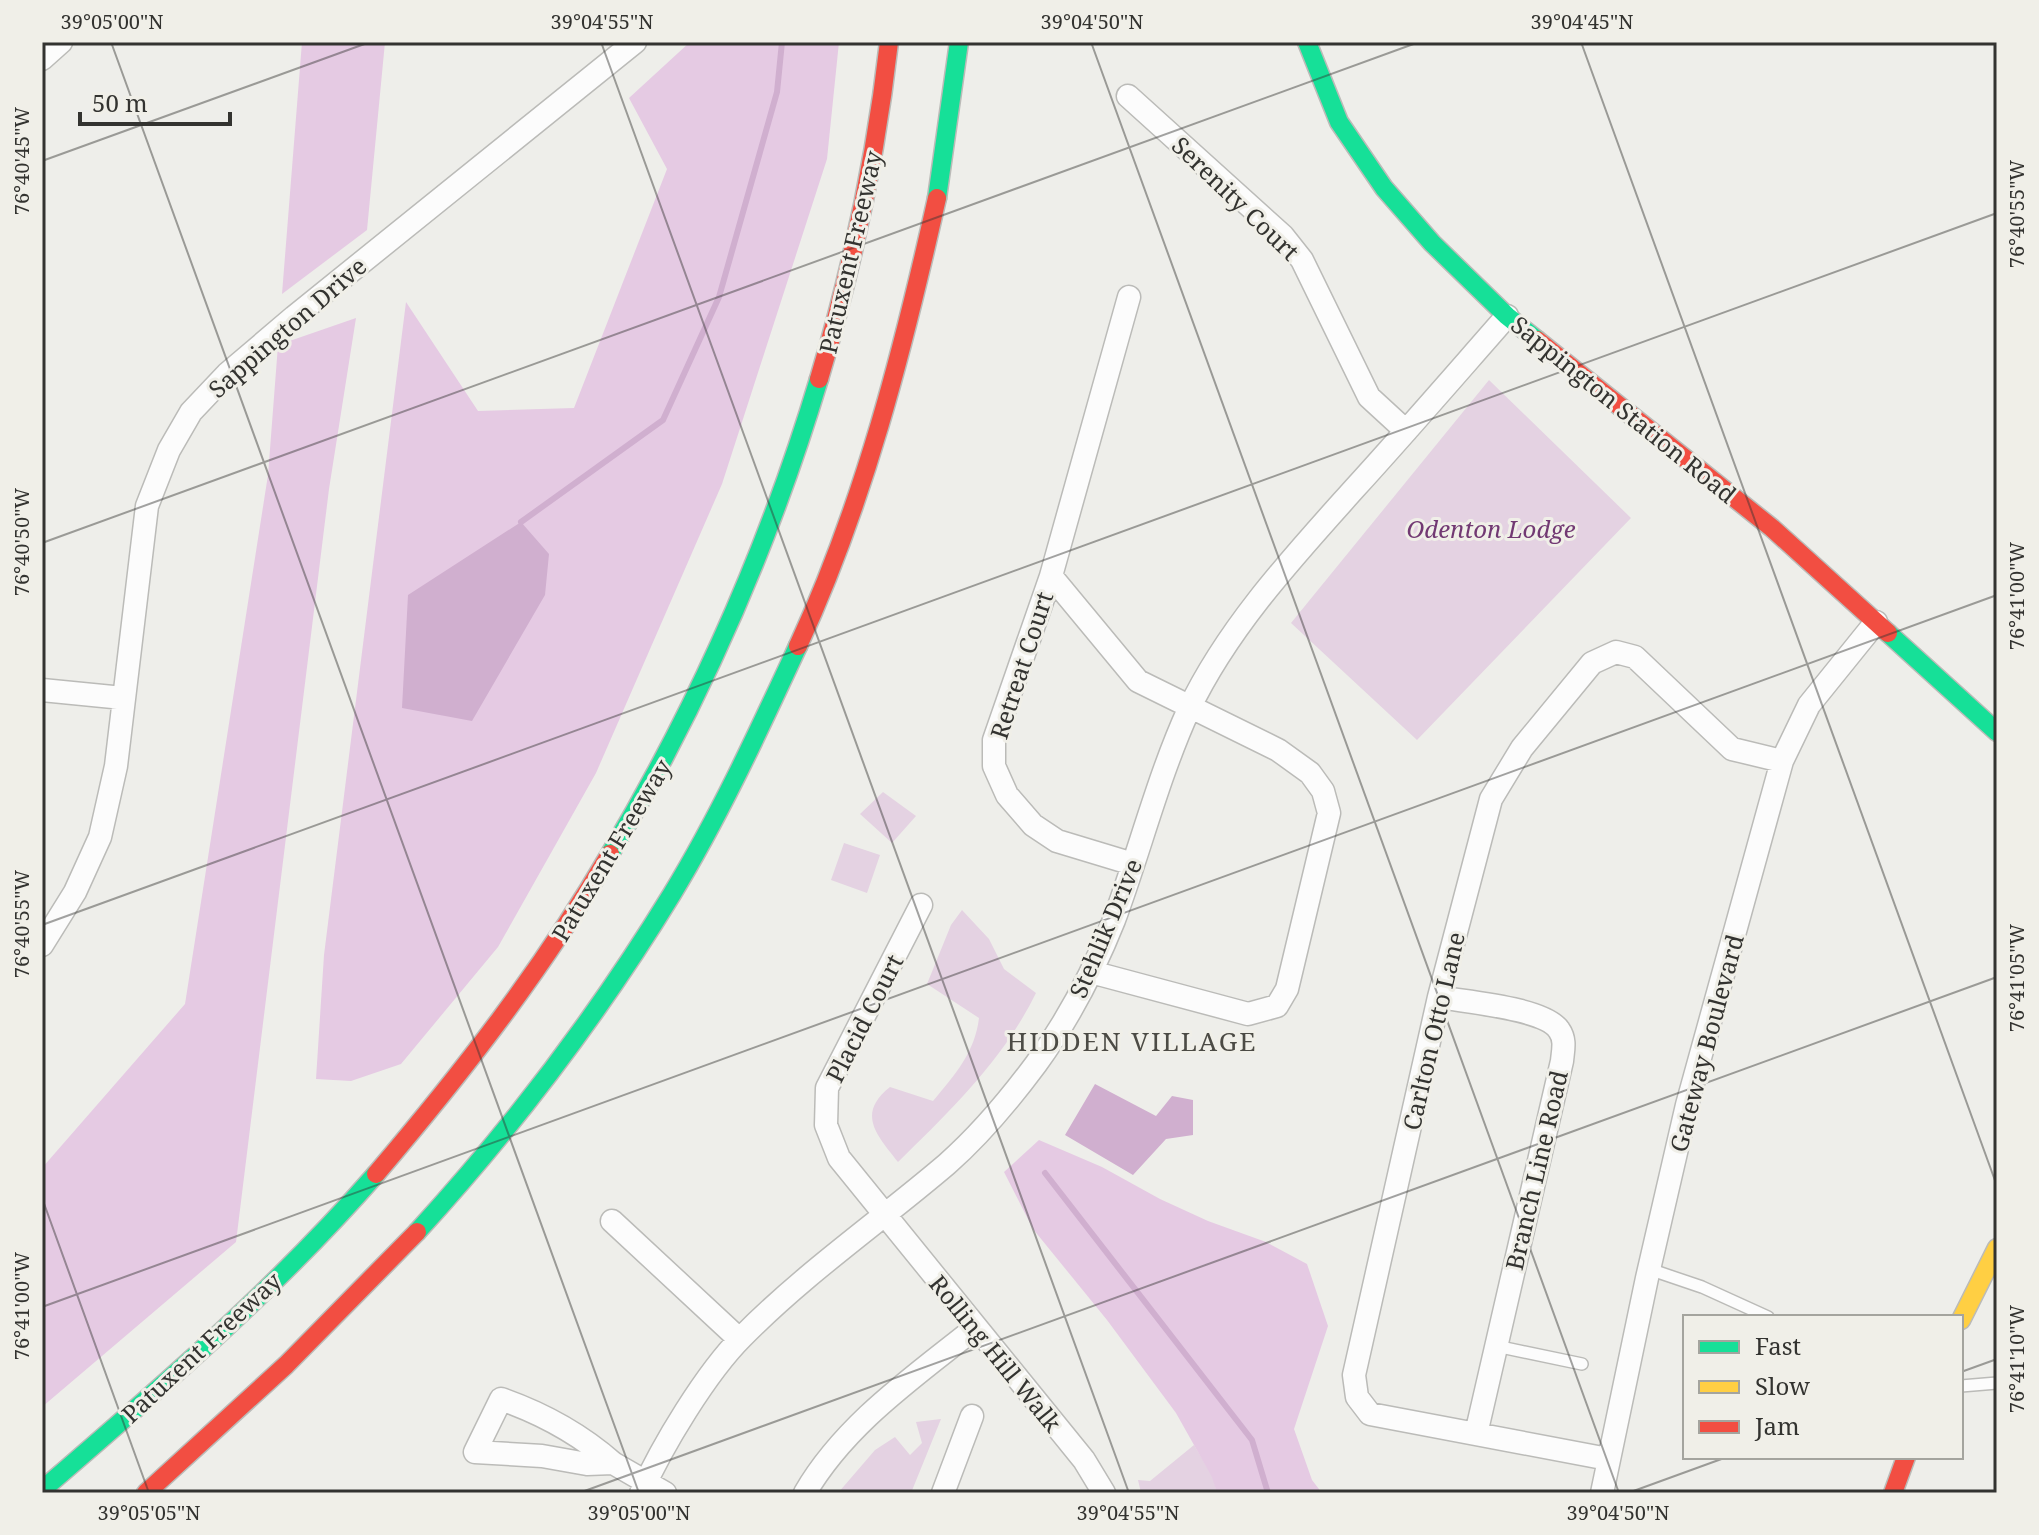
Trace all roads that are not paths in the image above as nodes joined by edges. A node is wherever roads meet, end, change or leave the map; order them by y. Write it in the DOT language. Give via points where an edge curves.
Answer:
graph roads {
  1 [pos="61,42"];
  2 [pos="635,42"];
  3 [pos="889,42"];
  4 [pos="959,42"];
  5 [pos="1307,42"];
  6 [pos="42,59"];
  7 [pos="1128,96"];
  8 [pos="1129,297"];
  9 [pos="1507,316"];
  10 [pos="1406,431"];
  11 [pos="1051,576"];
  12 [pos="1876,622"];
  13 [pos="42,690"];
  14 [pos="123,698"];
  15 [pos="1190,708"];
  16 [pos="1997,732"];
  17 [pos="1782,761"];
  18 [pos="1133,864"];
  19 [pos="921,905"];
  20 [pos="42,945"];
  21 [pos="1091,972"];
  22 [pos="1439,997"];
  23 [pos="883,1215"];
  24 [pos="612,1221"];
  25 [pos="1997,1248"];
  26 [pos="1649,1269"];
  27 [pos="1989,1279"];
  28 [pos="1764,1315"];
  29 [pos="1963,1317"];
  30 [pos="975,1328"];
  31 [pos="739,1339"];
  32 [pos="1496,1346"];
  33 [pos="1582,1364"];
  34 [pos="1997,1383"];
  35 [pos="1963,1386"];
  36 [pos="972,1416"];
  37 [pos="1476,1434"];
  38 [pos="1608,1459"];
  39 [pos="1905,1459"];
  40 [pos="613,1463"];
  41 [pos="42,1490"];
  42 [pos="650,1490"];
  43 [pos="146,1493"];
  44 [pos="805,1493"];
  45 [pos="943,1493"];
  46 [pos="1104,1493"];
  47 [pos="1602,1493"];
  48 [pos="1893,1493"];
  1 -- 6 [label="street"];
  2 -- 14 [label="street, Sappington Drive" via="294,317 191,412 147,506"];
  3 -- 41 [label="main road, Patuxent Freeway" via="851,265 786,488 702,690 599,879 460,1074 358,1195 228,1326"];
  4 -- 43 [label="main road" via="942,172 884,415 810,621 717,813 660,914 504,1133 405,1246 300,1352"];
  5 -- 9 [label="main road, Sappington Station Road" via="1339,122 1384,188"];
  7 -- 10 [label="street, Serenity Court" via="1283,236 1302,260 1369,397"];
  8 -- 11 [label="street, Retreat Court"];
  9 -- 10 [label="street, Stehlik Drive"];
  9 -- 12 [label="main road, Sappington Station Road" via="1772,528"];
  10 -- 15 [label="street, Stehlik Drive" via="1240,623"];
  11 -- 15 [label="street, Retreat Court" via="1138,681"];
  11 -- 18 [label="street, Retreat Court" via="994,740 994,766 1007,795 1033,825 1057,841"];
  12 -- 16 [label="main road, Sappington Station Road"];
  12 -- 17 [label="street, Gateway Boulevard" via="1809,705"];
  13 -- 14 [label="street"];
  14 -- 20 [label="street, Sappington Drive" via="116,766 100,837"];
  15 -- 18 [label="street, Stehlik Drive"];
  15 -- 21 [label="street, Retreat Court" via="1278,750 1310,773 1323,791 1329,813 1287,989 1277,1006 1248,1014"];
  17 -- 22 [label="street, Carlton Otto Lane" via="1732,749 1635,657 1616,652 1592,663 1522,748 1491,799"];
  17 -- 26 [label="street, Gateway Boulevard" via="1687,1105"];
  18 -- 21 [label="street, Stehlik Drive"];
  19 -- 23 [label="street, Placid Court" via="827,1088 826,1125 839,1158"];
  21 -- 23 [label="street, Stehlik Drive" via="1036,1064 993,1116 949,1161"];
  22 -- 32 [label="street, Branch Line Road" via="1538,1015 1558,1026 1564,1039"];
  22 -- 37 [label="street, Carlton Otto Lane" via="1354,1375 1357,1397 1370,1414"];
  23 -- 30 [label="street, Rolling Hill Walk"];
  23 -- 31 [label="street, Stehlik Drive"];
  24 -- 31 [label="street"];
  25 -- 27 [label="main road"];
  26 -- 28 [label="lane"];
  26 -- 38 [label="street, Gateway Boulevard"];
  27 -- 29 [label="main road"];
  30 -- 44 [label="street" via="881,1404 843,1442"];
  30 -- 46 [label="street, Rolling Hill Walk" via="1084,1460"];
  31 -- 42 [label="street, Stehlik Drive" via="695,1397"];
  32 -- 33 [label="lane"];
  32 -- 37 [label="street, Branch Line Road"];
  34 -- 35 [label="lane"];
  36 -- 45 [label="street"];
  37 -- 38 [label="street, Carlton Otto Lane"];
  38 -- 47 [label="street, Gateway Boulevard"];
  39 -- 48 [label="main road"];
  40 -- 40 [label="street" via="587,1464 475,1452 501,1399 590,1442"];
  40 -- 42 [label="street"];
}
